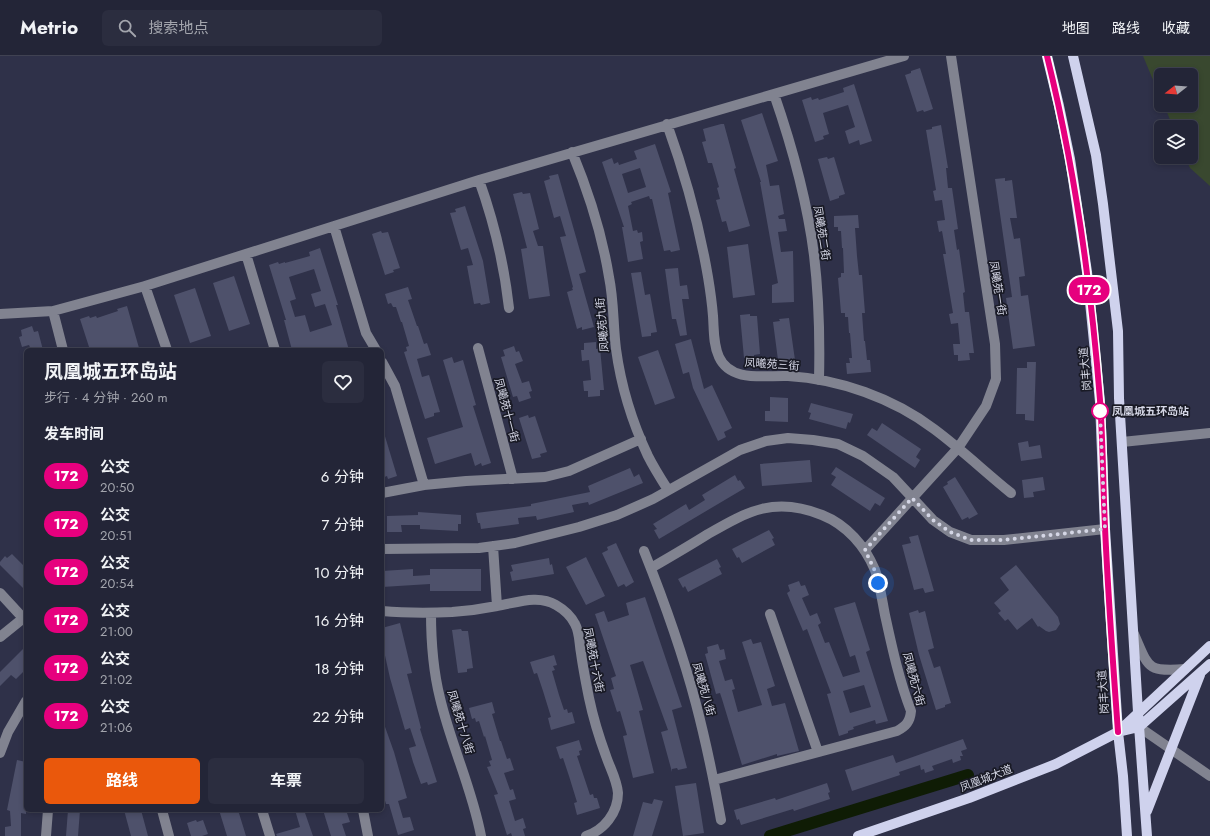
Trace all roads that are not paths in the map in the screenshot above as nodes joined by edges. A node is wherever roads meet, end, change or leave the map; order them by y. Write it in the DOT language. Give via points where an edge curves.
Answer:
graph roads {
  1 [pos="904,56"];
  2 [pos="951,56"];
  3 [pos="1047,56"];
  4 [pos="1073,56"];
  5 [pos="774,94"];
  6 [pos="668,124"];
  7 [pos="572,152"];
  8 [pos="478,180"];
  9 [pos="334,226"];
  10 [pos="246,254"];
  11 [pos="145,286"];
  12 [pos="509,308"];
  13 [pos="53,311"];
  14 [pos="0,314"];
  15 [pos="62,348"];
  16 [pos="166,348"];
  17 [pos="275,348"];
  18 [pos="375,348"];
  19 [pos="478,348"];
  20 [pos="384,366"];
  21 [pos="819,380"];
  22 [pos="1210,433"];
  23 [pos="641,439"];
  24 [pos="1122,442"];
  25 [pos="958,448"];
  26 [pos="513,479"];
  27 [pos="424,486"];
  28 [pos="668,490"];
  29 [pos="384,493"];
  30 [pos="1011,494"];
  31 [pos="912,498"];
  32 [pos="1105,529"];
  33 [pos="493,546"];
  34 [pos="384,550"];
  35 [pos="865,550"];
  36 [pos="644,551"];
  37 [pos="651,568"];
  38 [pos="0,593"];
  39 [pos="497,606"];
  40 [pos="384,611"];
  41 [pos="431,613"];
  42 [pos="770,614"];
  43 [pos="24,616"];
  44 [pos="24,618"];
  45 [pos="1134,634"];
  46 [pos="0,637"];
  47 [pos="1210,646"];
  48 [pos="1210,664"];
  49 [pos="1185,669"];
  50 [pos="1202,672"];
  51 [pos="24,704"];
  52 [pos="1138,712"];
  53 [pos="1140,727"];
  54 [pos="1118,732"];
  55 [pos="1171,750"];
  56 [pos="818,752"];
  57 [pos="0,753"];
  58 [pos="1210,776"];
  59 [pos="714,780"];
  60 [pos="48,812"];
  61 [pos="163,812"];
  62 [pos="263,812"];
  63 [pos="363,812"];
  64 [pos="1146,815"];
  65 [pos="721,820"];
  66 [pos="46,836"];
  67 [pos="169,836"];
  68 [pos="270,836"];
  69 [pos="368,836"];
  70 [pos="482,836"];
  71 [pos="586,836"];
  72 [pos="858,836"];
  73 [pos="1127,836"];
  74 [pos="1147,836"];
  1 -- 5 [label="street"];
  2 -- 25 [label="street, 凤曦苑一街" via="995,344 996,379 986,406"];
  3 -- 32 [label="main road, 岗丰大道" via="1070,159 1087,272 1100,402"];
  4 -- 24 [label="main road" via="1096,155 1103,204 1118,331"];
  5 -- 6 [label="street"];
  5 -- 21 [label="street, 凤曦苑二街" via="799,173 812,241 818,297"];
  6 -- 7 [label="street"];
  6 -- 21 [label="street, 凤曦苑三街" via="696,214 708,279 715,345 720,359 729,369 743,376 788,376"];
  7 -- 8 [label="street"];
  7 -- 23 [label="street, 凤曦苑九街" via="603,245 614,310 616,348 622,385"];
  8 -- 9 [label="street"];
  8 -- 12 [label="street" via="499,242"];
  9 -- 10 [label="street"];
  9 -- 18 [label="street" via="366,333"];
  10 -- 11 [label="street"];
  10 -- 17 [label="street"];
  11 -- 13 [label="street"];
  11 -- 16 [label="street"];
  13 -- 14 [label="street"];
  13 -- 15 [label="street"];
  19 -- 26 [label="street, 凤曦苑十一街"];
  20 -- 27 [label="street" via="395,386"];
  21 -- 25 [label="street, 凤曦苑三街" via="850,387 900,408 933,428"];
  22 -- 24 [label="street"];
  23 -- 26 [label="street" via="569,470 545,477"];
  23 -- 28 [label="street, 凤曦苑九街"];
  24 -- 45 [label="main road"];
  25 -- 30 [label="street, 凤曦苑三街"];
  25 -- 31 [label="street, 凤曦苑一街"];
  26 -- 27 [label="street"];
  27 -- 29 [label="street"];
  28 -- 31 [label="street" via="740,450 766,441 788,438 838,444 863,456 893,477"];
  28 -- 33 [label="street" via="617,515 579,528"];
  31 -- 32 [label="street" via="933,520 950,532 971,540 1004,540"];
  31 -- 35 [label="street, 凤曦苑一街"];
  32 -- 54 [label="main road, 岗丰大道"];
  33 -- 34 [label="street"];
  33 -- 39 [label="street"];
  35 -- 37 [label="street" via="850,532 830,518 808,509 785,506 762,508 739,516"];
  35 -- 56 [label="street, 凤曦苑六街" via="875,571 890,639 911,711 910,720 905,727 897,731"];
  36 -- 37 [label="street, 凤曦苑八街"];
  37 -- 59 [label="street, 凤曦苑八街" via="685,664"];
  38 -- 43 [label="street"];
  39 -- 41 [label="street, 凤曦苑十六街"];
  39 -- 71 [label="street, 凤曦苑十六街" via="542,600 555,604 575,623 580,636 589,699 618,794 611,818 603,827"];
  40 -- 41 [label="street, 凤曦苑十六街"];
  41 -- 70 [label="street, 凤曦苑十八街" via="434,670 440,697"];
  42 -- 56 [label="street"];
  44 -- 46 [label="street"];
  45 -- 49 [label="street" via="1149,665 1157,670"];
  45 -- 52 [label="main road"];
  47 -- 49 [label="main road, 凤凰城大道"];
  48 -- 50 [label="main road, 凤凰城大道"];
  49 -- 52 [label="main road, 凤凰城大道"];
  50 -- 53 [label="main road, 凤凰城大道"];
  50 -- 55 [label="main road"];
  51 -- 57 [label="street" via="8,732"];
  52 -- 53 [label="main road"];
  52 -- 54 [label="main road, 凤凰城大道"];
  53 -- 54 [label="main road, 凤凰城大道"];
  53 -- 55 [label="street"];
  53 -- 64 [label="main road"];
  54 -- 72 [label="main road, 凤凰城大道" via="1056,764 969,798"];
  54 -- 73 [label="main road, 岗丰大道"];
  55 -- 58 [label="street"];
  55 -- 64 [label="main road"];
  56 -- 59 [label="street, 凤曦苑六街"];
  59 -- 65 [label="street, 凤曦苑八街"];
  60 -- 66 [label="street"];
  61 -- 67 [label="street"];
  62 -- 68 [label="street"];
  63 -- 69 [label="street"];
  64 -- 74 [label="main road"];
}
